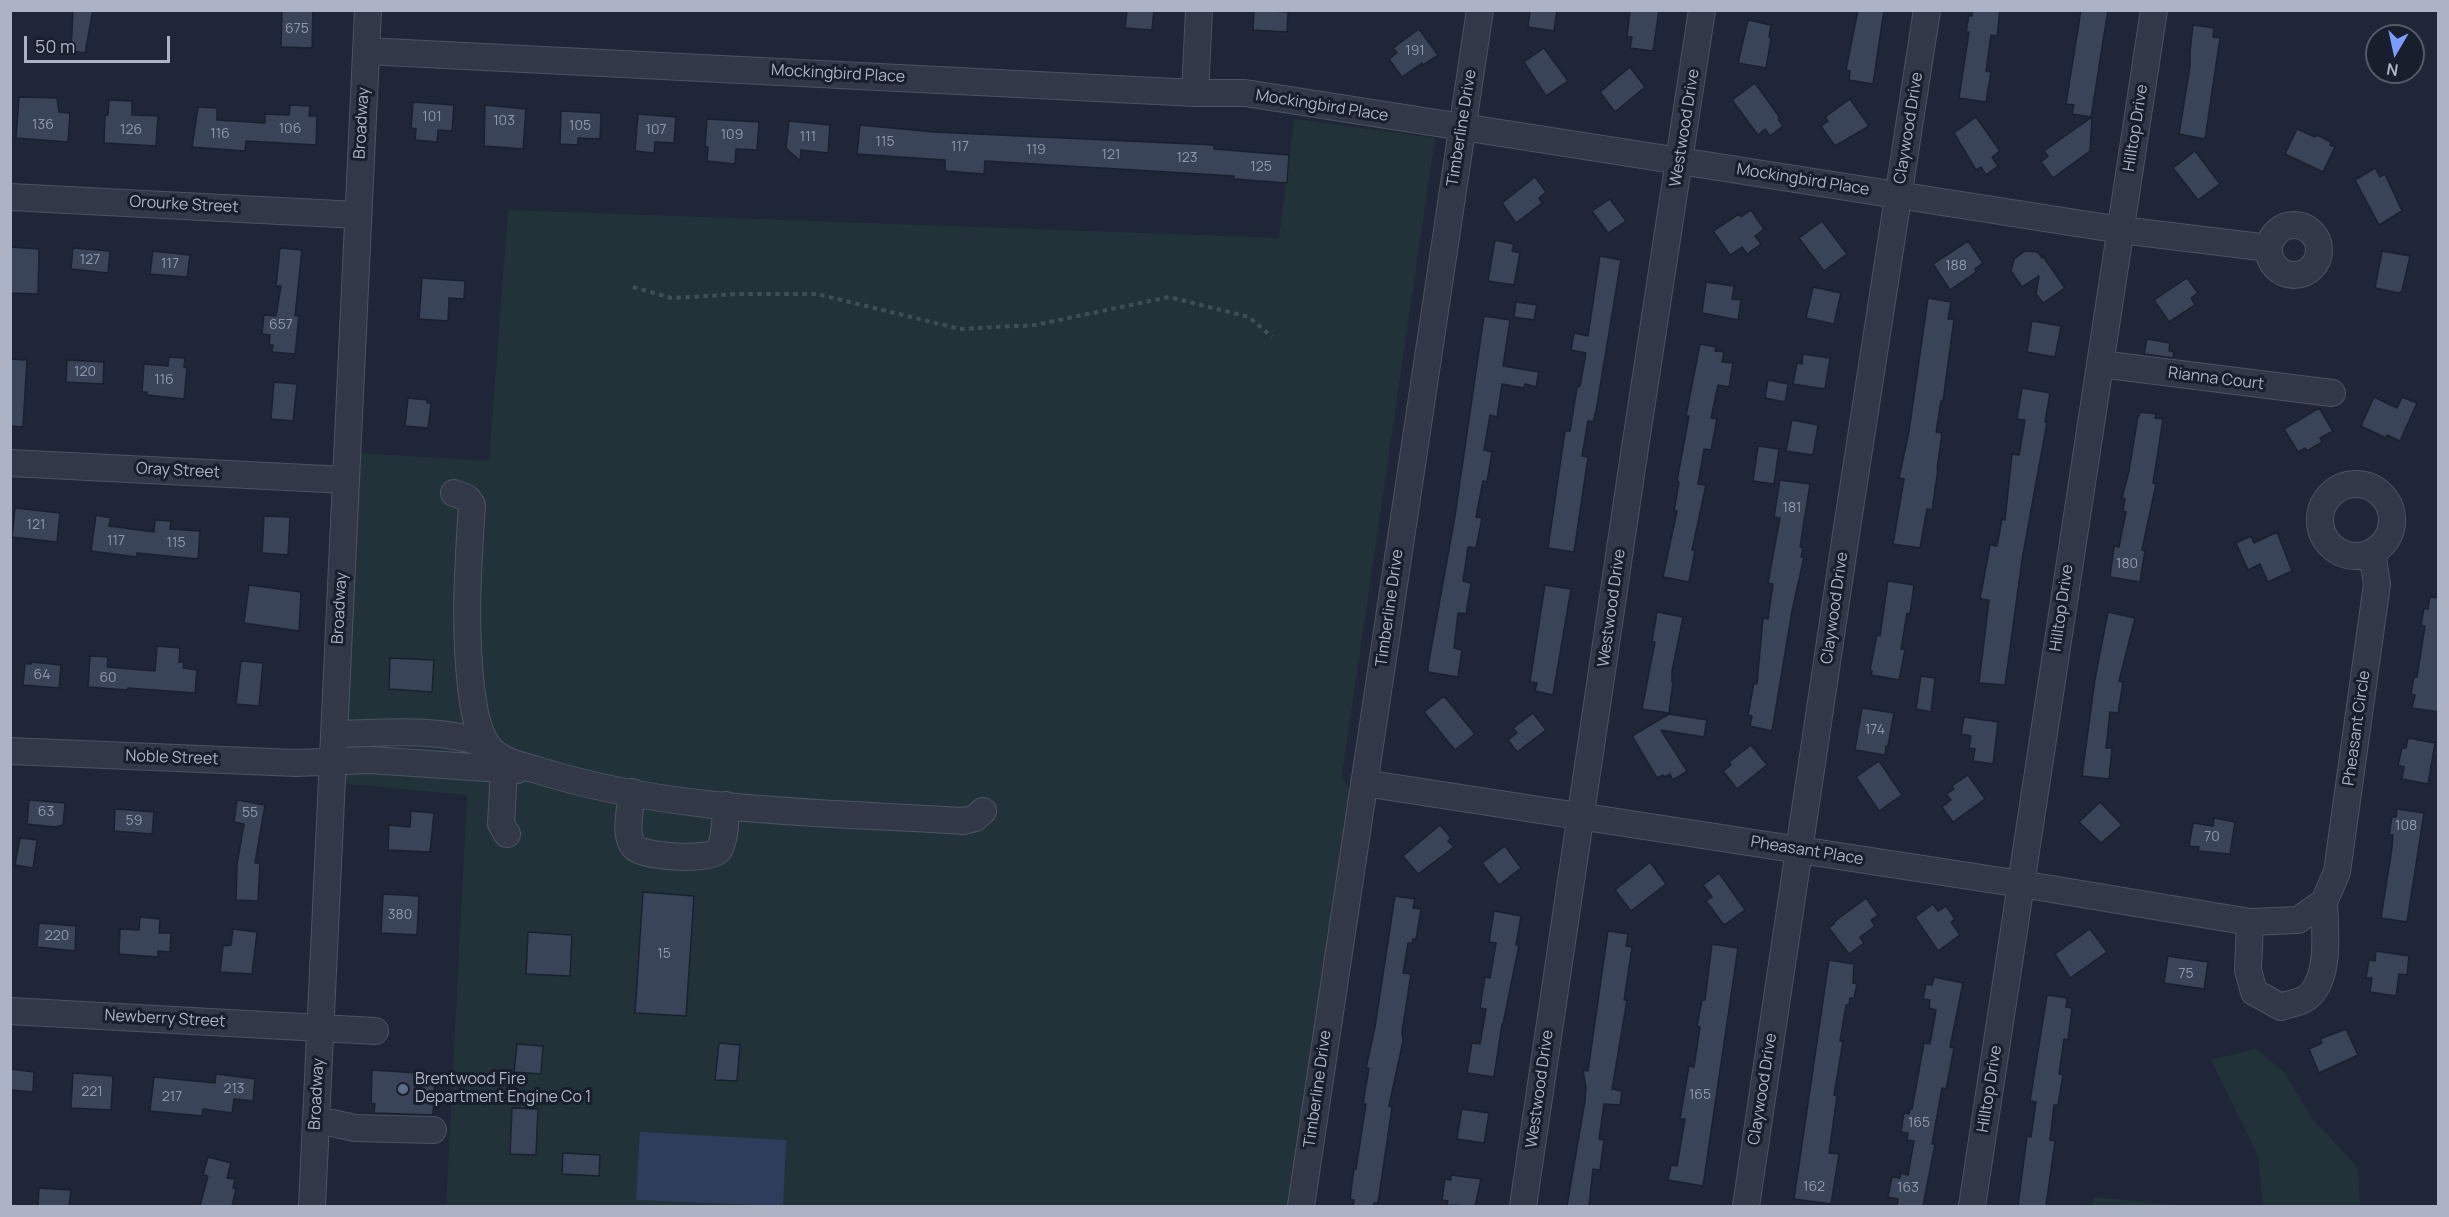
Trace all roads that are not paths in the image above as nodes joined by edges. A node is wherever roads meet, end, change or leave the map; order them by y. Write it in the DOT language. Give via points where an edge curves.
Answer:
graph roads {
  1 [pos="368,10"];
  2 [pos="1199,10"];
  3 [pos="1480,10"];
  4 [pos="1702,10"];
  5 [pos="1927,10"];
  6 [pos="2154,10"];
  7 [pos="366,51"];
  8 [pos="1196,93"];
  9 [pos="1462,128"];
  10 [pos="1680,161"];
  11 [pos="1898,195"];
  12 [pos="10,197"];
  13 [pos="357,215"];
  14 [pos="2121,230"];
  15 [pos="2269,248"];
  16 [pos="2100,364"];
  17 [pos="2332,393"];
  18 [pos="10,463"];
  19 [pos="346,480"];
  20 [pos="454,493"];
  21 [pos="2372,553"];
  22 [pos="334,734"];
  23 [pos="486,744"];
  24 [pos="10,751"];
  25 [pos="333,762"];
  26 [pos="504,769"];
  27 [pos="545,773"];
  28 [pos="1364,783"];
  29 [pos="632,792"];
  30 [pos="726,805"];
  31 [pos="983,811"];
  32 [pos="1582,818"];
  33 [pos="507,834"];
  34 [pos="1799,850"];
  35 [pos="2021,884"];
  36 [pos="2324,902"];
  37 [pos="2250,922"];
  38 [pos="10,1011"];
  39 [pos="320,1027"];
  40 [pos="375,1031"];
  41 [pos="316,1124"];
  42 [pos="433,1130"];
  43 [pos="312,1206"];
  44 [pos="1301,1206"];
  45 [pos="1523,1206"];
  46 [pos="1746,1206"];
  47 [pos="1972,1206"];
  1 -- 7 [label="street, Broadway"];
  2 -- 8 [label="street"];
  3 -- 9 [label="street, Timberline Drive"];
  4 -- 10 [label="street, Westwood Drive"];
  5 -- 11 [label="street, Claywood Drive"];
  6 -- 14 [label="street, Hilltop Drive"];
  7 -- 8 [label="street, Mockingbird Place"];
  7 -- 13 [label="street, Broadway"];
  8 -- 9 [label="street, Mockingbird Place" via="1245,93"];
  9 -- 10 [label="street, Mockingbird Place"];
  9 -- 28 [label="street, Timberline Drive"];
  10 -- 11 [label="street, Mockingbird Place"];
  10 -- 32 [label="street, Westwood Drive"];
  11 -- 14 [label="street, Mockingbird Place"];
  11 -- 34 [label="street, Claywood Drive"];
  12 -- 13 [label="street, Orourke Street"];
  13 -- 19 [label="street, Broadway"];
  14 -- 15 [label="street, Mockingbird Place"];
  14 -- 16 [label="street, Hilltop Drive"];
  16 -- 17 [label="street, Rianna Court"];
  16 -- 35 [label="street, Hilltop Drive"];
  18 -- 19 [label="street, Oray Street"];
  19 -- 22 [label="street, Broadway"];
  20 -- 23 [label="street" via="467,498 472,505 467,651 477,720"];
  21 -- 36 [label="street, Pheasant Circle" via="2377,584 2337,872"];
  22 -- 23 [label="street" via="437,732"];
  22 -- 25 [label="street, Broadway"];
  23 -- 27 [label="street" via="504,759"];
  24 -- 25 [label="street, Noble Street"];
  25 -- 26 [label="street, Noble Street" via="370,760"];
  25 -- 39 [label="street, Broadway"];
  26 -- 27 [label="street, Noble Street"];
  26 -- 33 [label="street" via="501,824"];
  27 -- 29 [label="street"];
  28 -- 32 [label="street, Pheasant Place"];
  28 -- 44 [label="street, Timberline Drive"];
  29 -- 30 [label="street"];
  29 -- 30 [label="street" via="629,835 634,847 644,854 707,857 718,851"];
  30 -- 31 [label="street" via="964,821"];
  32 -- 34 [label="street, Pheasant Place"];
  32 -- 45 [label="street, Westwood Drive"];
  34 -- 35 [label="street, Pheasant Place"];
  34 -- 46 [label="street, Claywood Drive"];
  35 -- 37 [label="street, Pheasant Place"];
  35 -- 47 [label="street, Hilltop Drive"];
  36 -- 37 [label="street" via="2298,920"];
  36 -- 37 [label="street, Pheasant Circle" via="2326,946 2317,986 2305,999 2281,1007 2254,992 2248,970"];
  38 -- 39 [label="street, Newberry Street"];
  39 -- 40 [label="street, Newberry Street"];
  39 -- 41 [label="street, Broadway"];
  41 -- 42 [label="street"];
  41 -- 43 [label="street, Broadway"];
}
